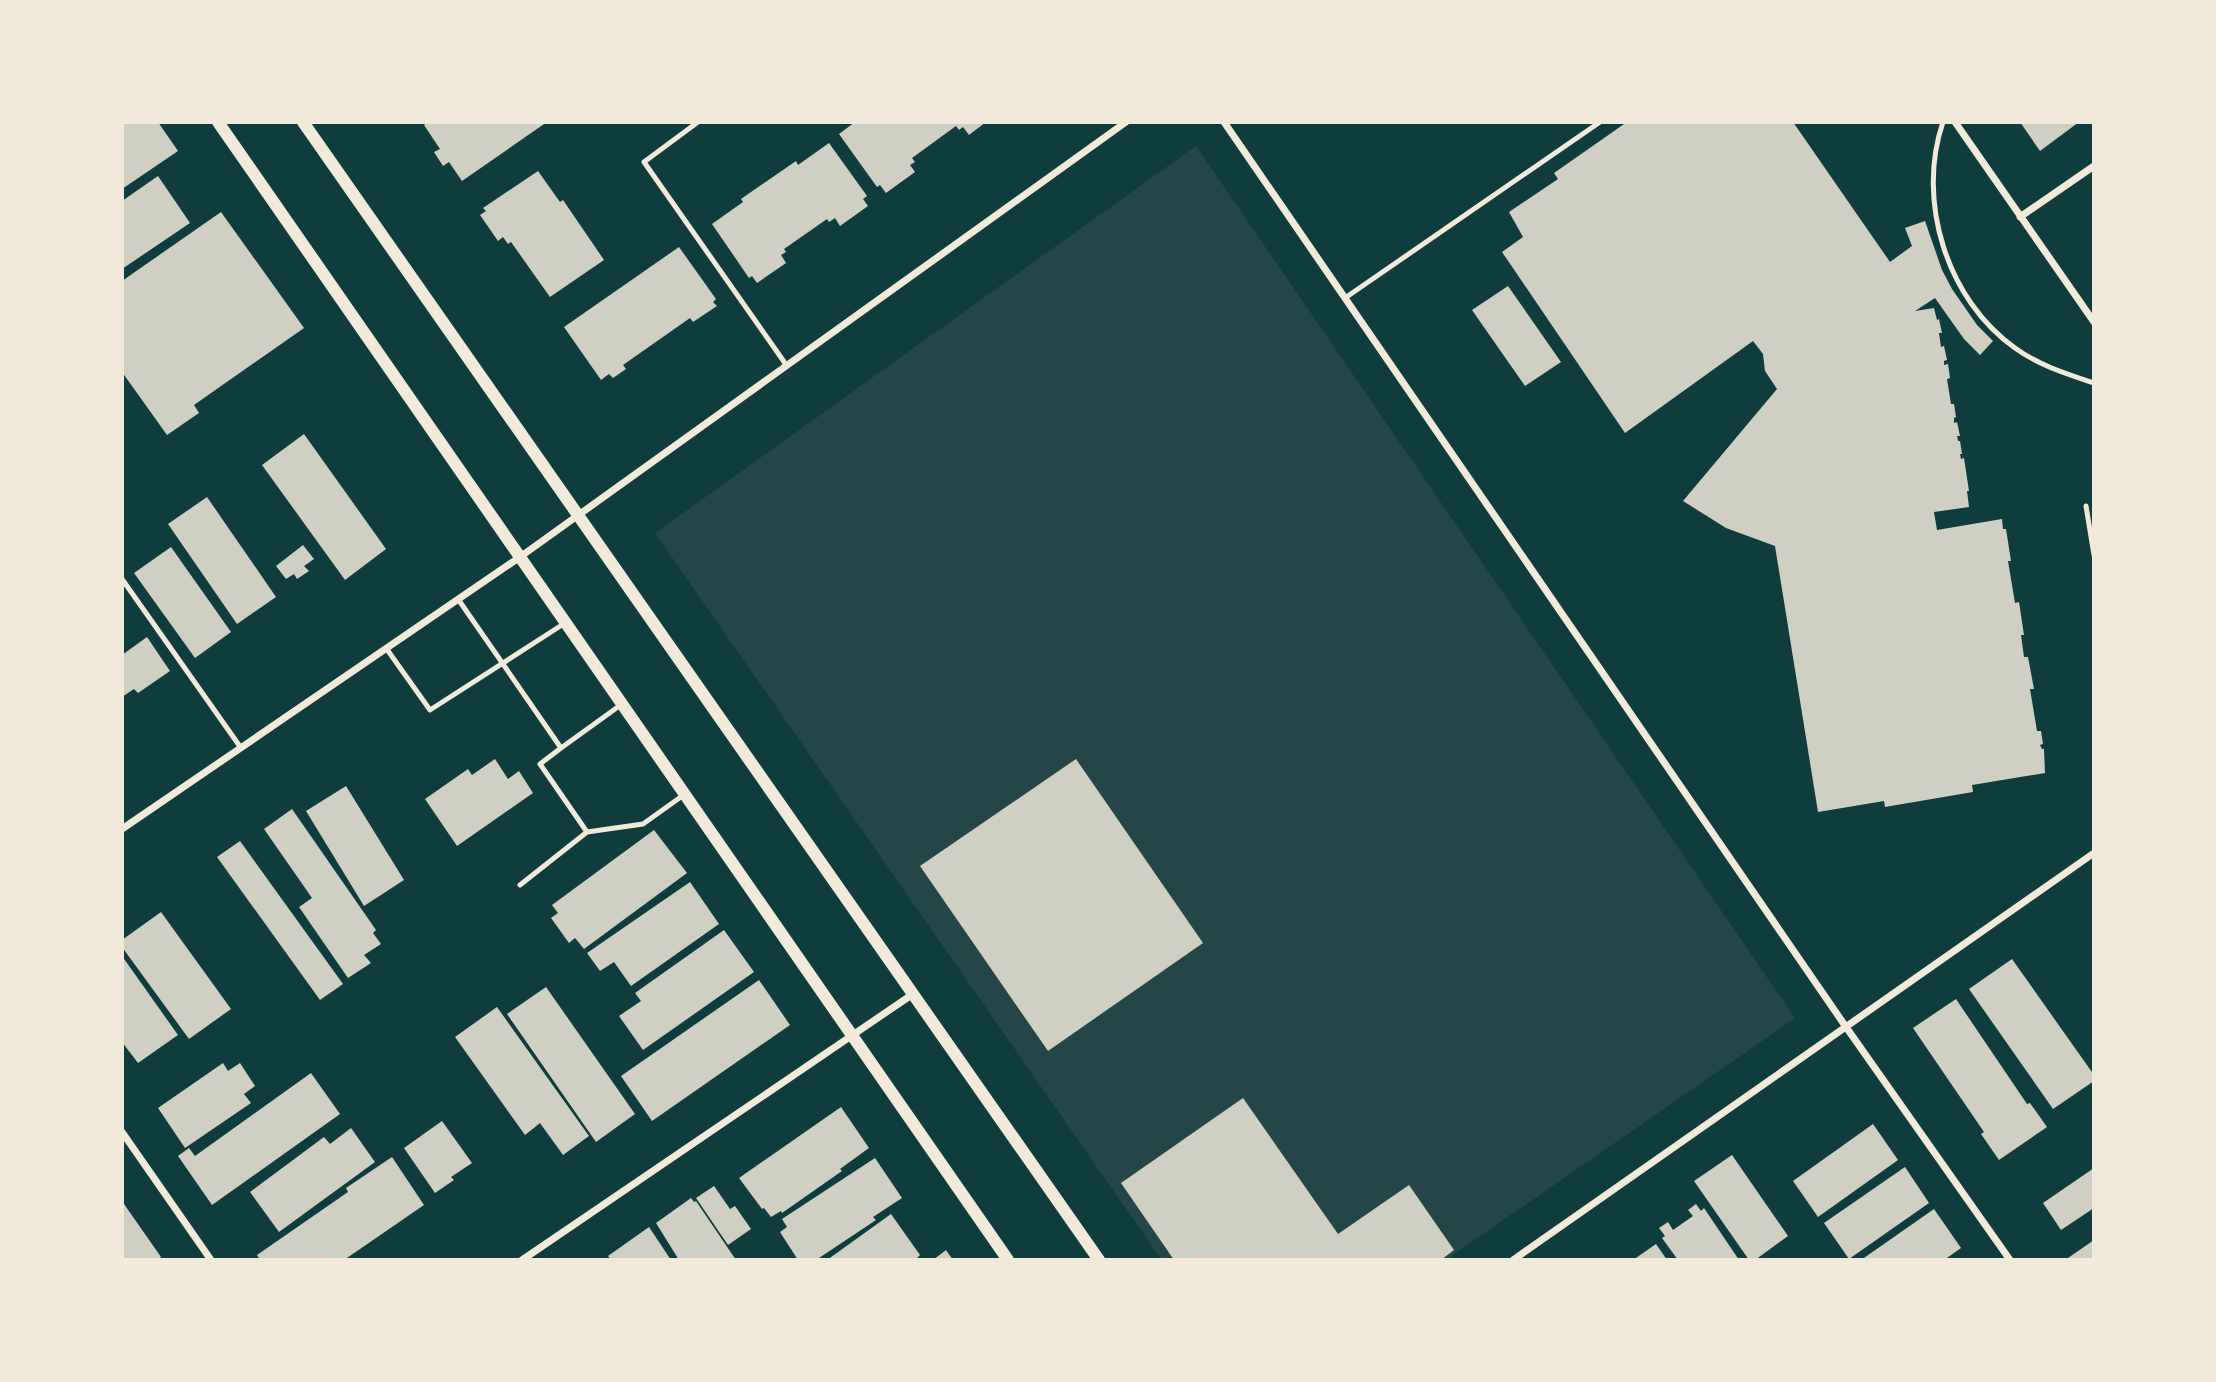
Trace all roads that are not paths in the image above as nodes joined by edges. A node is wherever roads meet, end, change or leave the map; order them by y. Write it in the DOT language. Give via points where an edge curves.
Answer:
graph roads {
  1 [pos="218,122"];
  2 [pos="698,122"];
  3 [pos="1126,122"];
  4 [pos="1224,122"];
  5 [pos="1600,122"];
  6 [pos="1943,122"];
  7 [pos="1955,122"];
  8 [pos="306,124"];
  9 [pos="2094,166"];
  10 [pos="2020,217"];
  11 [pos="1345,298"];
  12 [pos="2094,322"];
  13 [pos="787,366"];
  14 [pos="2094,383"];
  15 [pos="2086,506"];
  16 [pos="579,515"];
  17 [pos="2094,555"];
  18 [pos="520,557"];
  19 [pos="122,579"];
  20 [pos="458,599"];
  21 [pos="565,623"];
  22 [pos="386,649"];
  23 [pos="501,663"];
  24 [pos="622,704"];
  25 [pos="241,748"];
  26 [pos="561,748"];
  27 [pos="685,794"];
  28 [pos="122,829"];
  29 [pos="586,832"];
  30 [pos="2094,853"];
  31 [pos="520,885"];
  32 [pos="913,993"];
  33 [pos="1846,1027"];
  34 [pos="852,1034"];
  35 [pos="122,1132"];
  36 [pos="211,1259"];
  37 [pos="522,1259"];
  38 [pos="1008,1259"];
  39 [pos="1099,1259"];
  40 [pos="1513,1259"];
  41 [pos="2010,1259"];
  1 -- 18 [label="street"];
  2 -- 13 [label="lane" via="644,162"];
  3 -- 13 [label="street"];
  4 -- 11 [label="street"];
  5 -- 11 [label="lane"];
  6 -- 14 [label="lane" via="1932,174 1937,223 1947,260 1963,291 1981,317 2015,348 2057,371"];
  7 -- 10 [label="street"];
  8 -- 16 [label="street"];
  9 -- 10 [label="street"];
  10 -- 12 [label="street"];
  11 -- 33 [label="street"];
  13 -- 16 [label="street"];
  15 -- 17 [label="lane"];
  16 -- 18 [label="street"];
  16 -- 32 [label="street"];
  18 -- 20 [label="street"];
  18 -- 21 [label="street"];
  19 -- 25 [label="lane"];
  20 -- 22 [label="street"];
  20 -- 23 [label="lane"];
  21 -- 23 [label="lane"];
  21 -- 24 [label="street"];
  22 -- 23 [label="lane" via="430,710"];
  22 -- 25 [label="street"];
  23 -- 26 [label="lane"];
  24 -- 26 [label="lane"];
  24 -- 27 [label="street"];
  25 -- 28 [label="street"];
  26 -- 29 [label="lane" via="540,764"];
  27 -- 29 [label="lane" via="643,824"];
  27 -- 34 [label="street"];
  29 -- 31 [label="lane"];
  30 -- 33 [label="street"];
  32 -- 34 [label="street"];
  32 -- 39 [label="street"];
  33 -- 40 [label="street"];
  33 -- 41 [label="street"];
  34 -- 37 [label="street"];
  34 -- 38 [label="street"];
  35 -- 36 [label="street"];
}
